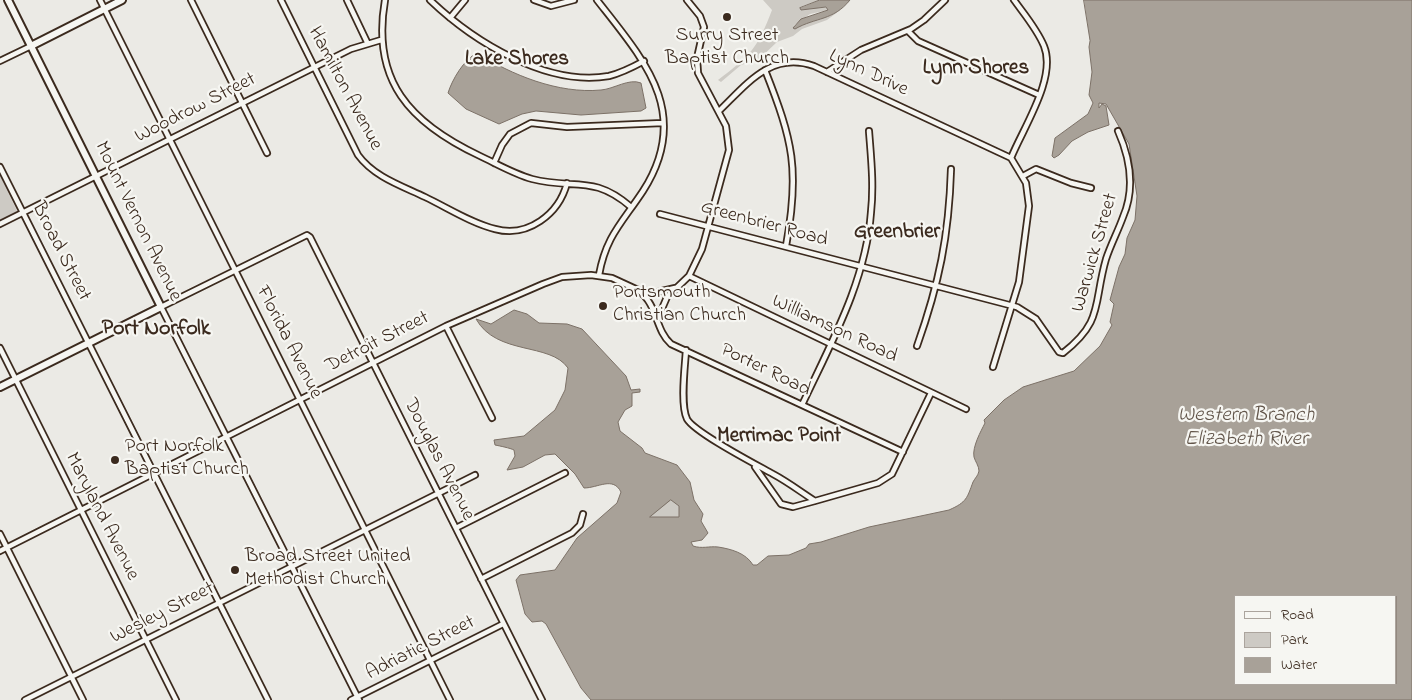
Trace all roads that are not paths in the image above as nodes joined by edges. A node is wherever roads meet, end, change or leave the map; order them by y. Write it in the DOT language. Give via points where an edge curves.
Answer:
graph roads {
  1 [pos="8,0"];
  2 [pos="100,0"];
  3 [pos="122,0"];
  4 [pos="191,0"];
  5 [pos="281,0"];
  6 [pos="347,0"];
  7 [pos="385,0"];
  8 [pos="430,0"];
  9 [pos="465,0"];
  10 [pos="534,0"];
  11 [pos="574,0"];
  12 [pos="597,0"];
  13 [pos="687,0"];
  14 [pos="945,0"];
  15 [pos="1014,0"];
  16 [pos="104,9"];
  17 [pos="450,18"];
  18 [pos="908,30"];
  19 [pos="381,40"];
  20 [pos="367,42"];
  21 [pos="31,46"];
  22 [pos="0,61"];
  23 [pos="644,61"];
  24 [pos="314,67"];
  25 [pos="765,70"];
  26 [pos="827,72"];
  27 [pos="1039,95"];
  28 [pos="242,102"];
  29 [pos="718,110"];
  30 [pos="663,123"];
  31 [pos="869,131"];
  32 [pos="1118,131"];
  33 [pos="169,139"];
  34 [pos="267,153"];
  35 [pos="1010,158"];
  36 [pos="494,163"];
  37 [pos="0,167"];
  38 [pos="951,169"];
  39 [pos="96,176"];
  40 [pos="1024,176"];
  41 [pos="568,183"];
  42 [pos="1091,188"];
  43 [pos="631,207"];
  44 [pos="23,212"];
  45 [pos="660,214"];
  46 [pos="0,224"];
  47 [pos="710,227"];
  48 [pos="786,246"];
  49 [pos="861,266"];
  50 [pos="234,270"];
  51 [pos="600,276"];
  52 [pos="689,276"];
  53 [pos="937,286"];
  54 [pos="675,288"];
  55 [pos="638,290"];
  56 [pos="1013,306"];
  57 [pos="161,307"];
  58 [pos="658,318"];
  59 [pos="446,326"];
  60 [pos="89,343"];
  61 [pos="830,344"];
  62 [pos="917,346"];
  63 [pos="1071,346"];
  64 [pos="0,348"];
  65 [pos="686,350"];
  66 [pos="372,363"];
  67 [pos="993,367"];
  68 [pos="16,379"];
  69 [pos="0,387"];
  70 [pos="931,393"];
  71 [pos="300,400"];
  72 [pos="802,405"];
  73 [pos="966,409"];
  74 [pos="492,418"];
  75 [pos="227,436"];
  76 [pos="903,452"];
  77 [pos="755,466"];
  78 [pos="153,473"];
  79 [pos="565,473"];
  80 [pos="475,475"];
  81 [pos="438,493"];
  82 [pos="815,501"];
  83 [pos="81,510"];
  84 [pos="583,514"];
  85 [pos="456,528"];
  86 [pos="365,530"];
  87 [pos="0,534"];
  88 [pos="7,547"];
  89 [pos="0,550"];
  90 [pos="292,567"];
  91 [pos="482,579"];
  92 [pos="219,603"];
  93 [pos="503,624"];
  94 [pos="146,640"];
  95 [pos="430,660"];
  96 [pos="72,677"];
  97 [pos="358,698"];
  98 [pos="25,700"];
  99 [pos="83,700"];
  100 [pos="176,700"];
  101 [pos="268,700"];
  102 [pos="351,700"];
  103 [pos="450,700"];
  104 [pos="542,700"];
  1 -- 21 [label="street, Mount Vernon Avenue"];
  2 -- 16 [label="street, Florida Avenue"];
  3 -- 16 [label="street"];
  4 -- 28 [label="street"];
  5 -- 24 [label="street, Hamilton Avenue"];
  6 -- 20 [label="street"];
  7 -- 19 [label="street"];
  8 -- 17 [label="street"];
  9 -- 17 [label="street"];
  10 -- 11 [label="street" via="551,6"];
  12 -- 23 [label="street"];
  13 -- 29 [label="street" via="704,27 698,73"];
  14 -- 18 [label="street"];
  15 -- 27 [label="street" via="1046,51 1047,68"];
  16 -- 21 [label="street"];
  16 -- 33 [label="street, Florida Avenue"];
  17 -- 23 [label="street" via="497,50 560,74 608,76"];
  18 -- 26 [label="street" via="861,50"];
  18 -- 27 [label="street" via="918,41"];
  19 -- 20 [label="street, Woodrow Street"];
  19 -- 36 [label="street" via="390,74 415,114 445,139"];
  20 -- 24 [label="street, Woodrow Street"];
  21 -- 22 [label="street"];
  21 -- 39 [label="street, Mount Vernon Avenue"];
  23 -- 30 [label="street" via="656,86"];
  24 -- 28 [label="street, Woodrow Street"];
  24 -- 41 [label="street, Hamilton Avenue" via="358,155 367,166 476,222 508,230 532,226 558,205"];
  25 -- 26 [label="street, Lynn Drive" via="789,61 806,63"];
  25 -- 29 [label="street, Lynn Drive"];
  25 -- 48 [label="street" via="792,152 794,196"];
  26 -- 35 [label="street, Lynn Drive"];
  27 -- 35 [label="street"];
  28 -- 33 [label="street, Woodrow Street"];
  28 -- 34 [label="street"];
  29 -- 47 [label="street" via="726,126 729,150"];
  30 -- 36 [label="street" via="567,127 532,123 510,134"];
  30 -- 43 [label="street" via="655,168"];
  31 -- 49 [label="street" via="871,211"];
  32 -- 63 [label="street, Warwick Street" via="1128,161 1130,185 1127,206 1108,254 1092,323"];
  33 -- 39 [label="street, Woodrow Street"];
  33 -- 50 [label="street, Florida Avenue"];
  35 -- 40 [label="street"];
  36 -- 41 [label="street" via="532,178"];
  37 -- 44 [label="street, Broad Street"];
  38 -- 53 [label="street" via="947,235"];
  39 -- 44 [label="street, Woodrow Street"];
  39 -- 57 [label="street, Mount Vernon Avenue"];
  40 -- 42 [label="street" via="1036,168"];
  40 -- 56 [label="street" via="1029,206"];
  41 -- 43 [label="street" via="600,187"];
  43 -- 51 [label="street" via="610,239"];
  44 -- 46 [label="street, Woodrow Street"];
  44 -- 60 [label="street, Broad Street"];
  45 -- 47 [label="street, Greenbrier Road"];
  47 -- 48 [label="street, Greenbrier Road"];
  47 -- 52 [label="street"];
  48 -- 49 [label="street, Greenbrier Road"];
  49 -- 53 [label="street, Greenbrier Road"];
  49 -- 61 [label="street" via="853,293"];
  50 -- 57 [label="street"];
  50 -- 66 [label="street, Douglas Avenue" via="307,235 310,237"];
  50 -- 71 [label="street, Florida Avenue"];
  51 -- 55 [label="street, Detroit Street"];
  51 -- 59 [label="street, Detroit Street" via="582,274 556,279"];
  52 -- 54 [label="street"];
  52 -- 61 [label="street, Williamson Road"];
  53 -- 56 [label="street, Greenbrier Road"];
  53 -- 62 [label="street"];
  54 -- 55 [label="street, Detroit Street" via="653,293"];
  54 -- 58 [label="street" via="667,297"];
  55 -- 58 [label="street, Porter Road" via="652,304"];
  56 -- 63 [label="street, Greenbrier Road" via="1036,319 1059,352 1063,353"];
  56 -- 67 [label="street"];
  57 -- 60 [label="street"];
  57 -- 75 [label="street, Mount Vernon Avenue"];
  58 -- 65 [label="street, Porter Road" via="668,341"];
  59 -- 66 [label="street, Detroit Street"];
  59 -- 74 [label="street"];
  60 -- 68 [label="street"];
  60 -- 78 [label="street, Broad Street"];
  61 -- 70 [label="street, Williamson Road"];
  61 -- 72 [label="street"];
  64 -- 68 [label="street, Maryland Avenue"];
  65 -- 72 [label="street, Porter Road"];
  65 -- 77 [label="street" via="685,408 688,420"];
  66 -- 71 [label="street, Detroit Street"];
  66 -- 81 [label="street, Douglas Avenue"];
  68 -- 69 [label="street"];
  68 -- 83 [label="street, Maryland Avenue"];
  70 -- 73 [label="street, Williamson Road"];
  70 -- 76 [label="street"];
  71 -- 75 [label="street, Detroit Street"];
  71 -- 86 [label="street, Florida Avenue"];
  72 -- 76 [label="street, Porter Road"];
  75 -- 78 [label="street, Detroit Street"];
  75 -- 90 [label="street, Mount Vernon Avenue"];
  76 -- 82 [label="street" via="895,470 883,481"];
  77 -- 82 [label="street"];
  77 -- 82 [label="street" via="781,504 793,507"];
  78 -- 83 [label="street, Detroit Street"];
  78 -- 92 [label="street, Broad Street"];
  79 -- 85 [label="street"];
  80 -- 81 [label="street, Wesley Street"];
  81 -- 85 [label="street, Douglas Avenue"];
  81 -- 86 [label="street, Wesley Street"];
  83 -- 88 [label="street, Detroit Street"];
  83 -- 94 [label="street, Maryland Avenue"];
  84 -- 91 [label="street" via="580,525 572,533"];
  85 -- 91 [label="street, Douglas Avenue"];
  86 -- 90 [label="street, Wesley Street"];
  86 -- 95 [label="street, Florida Avenue"];
  87 -- 88 [label="street"];
  88 -- 89 [label="street, Detroit Street"];
  88 -- 96 [label="street"];
  90 -- 92 [label="street, Wesley Street"];
  90 -- 97 [label="street, Mount Vernon Avenue"];
  91 -- 93 [label="street, Douglas Avenue"];
  92 -- 94 [label="street, Wesley Street"];
  92 -- 101 [label="street, Broad Street"];
  93 -- 95 [label="street, Adriatic Street"];
  93 -- 104 [label="street, Douglas Avenue"];
  94 -- 96 [label="street, Wesley Street"];
  94 -- 100 [label="street, Maryland Avenue"];
  95 -- 97 [label="street, Adriatic Street"];
  95 -- 103 [label="street, Florida Avenue"];
  96 -- 98 [label="street, Wesley Street"];
  96 -- 99 [label="street"];
  97 -- 102 [label="street, Adriatic Street"];
}
